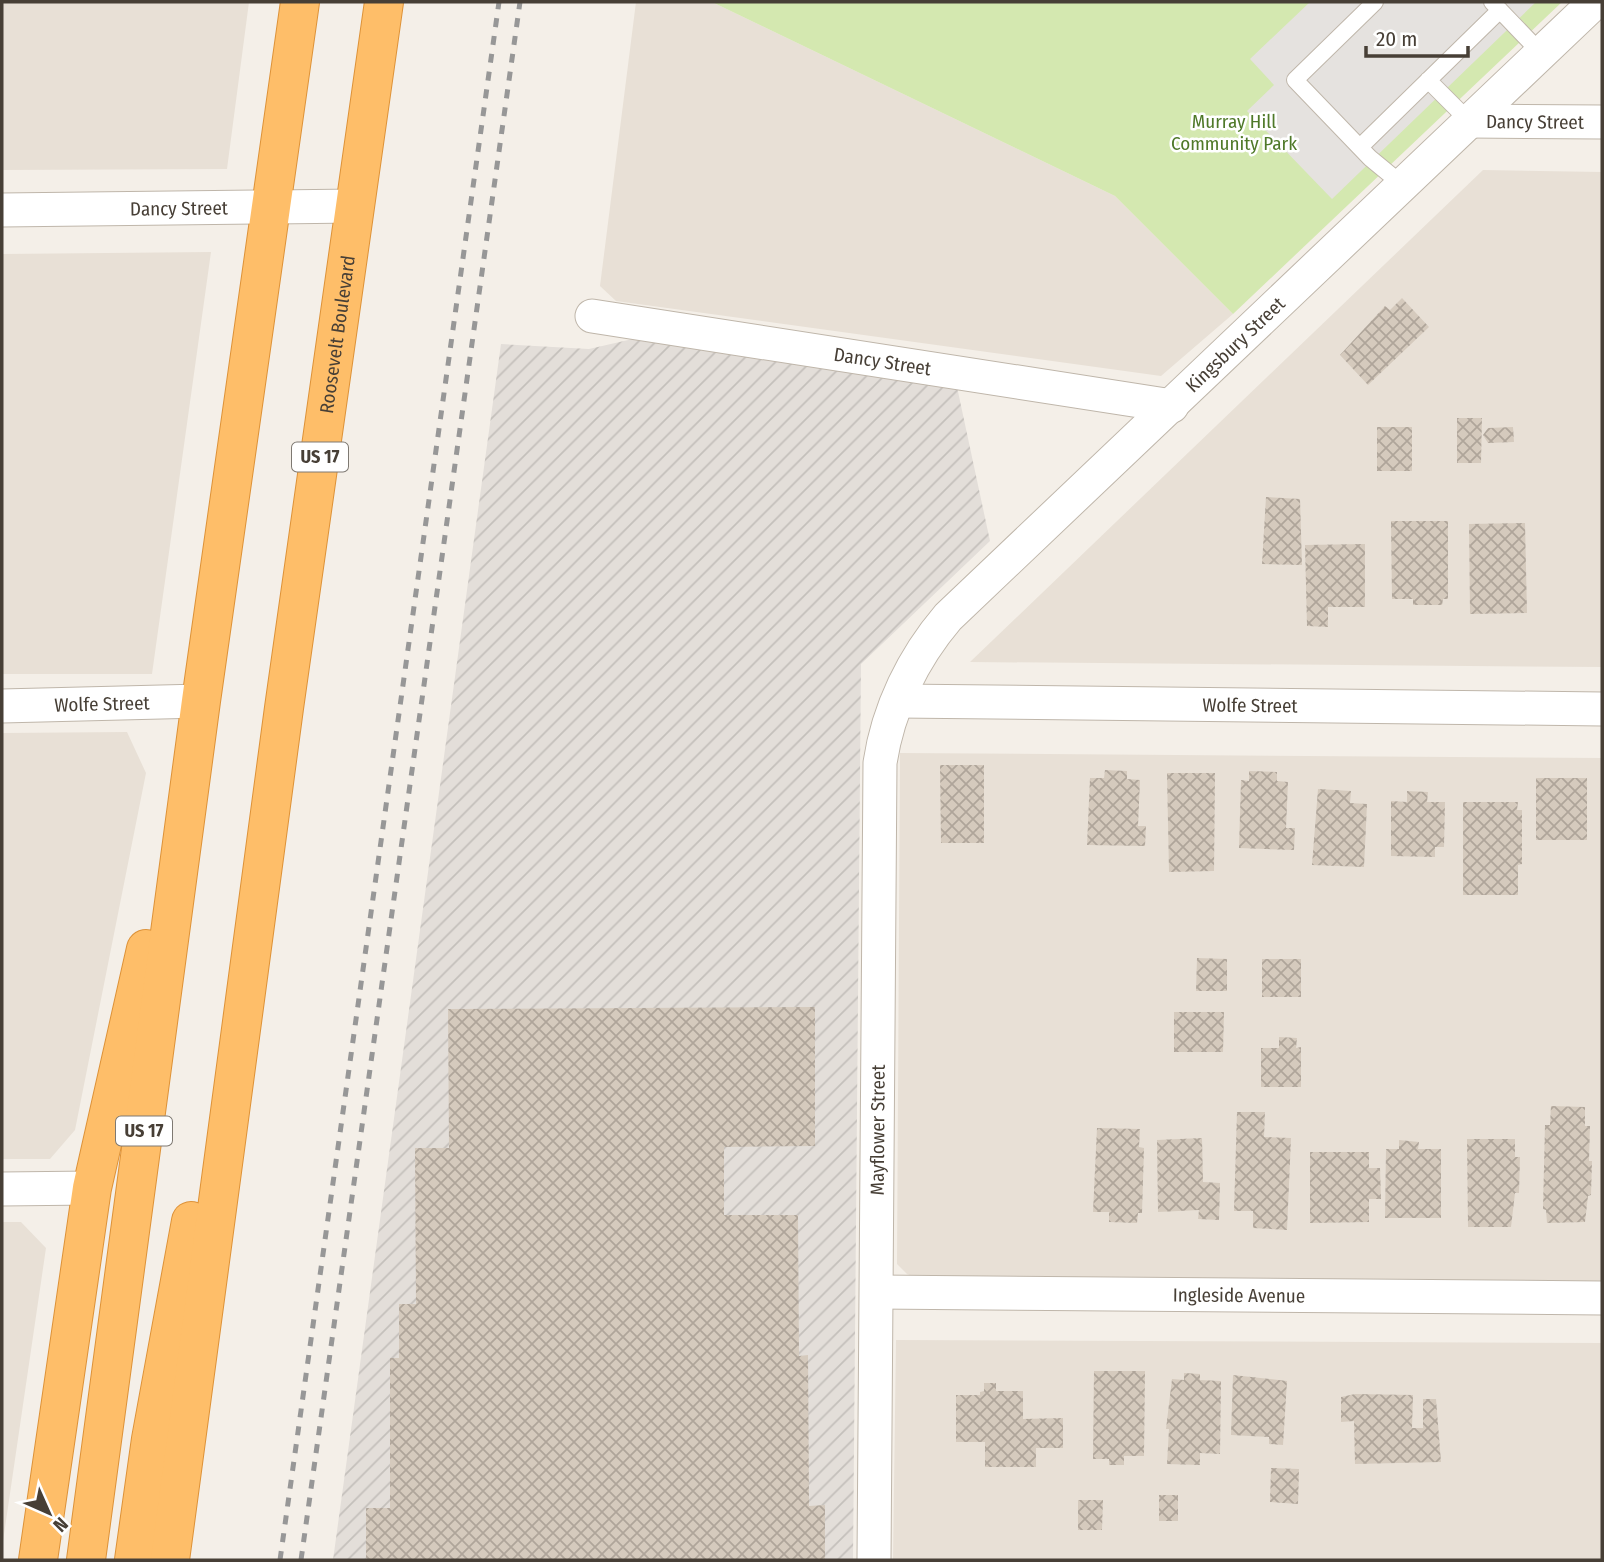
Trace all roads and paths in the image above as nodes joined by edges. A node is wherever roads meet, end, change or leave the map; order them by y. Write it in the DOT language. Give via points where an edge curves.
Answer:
graph roads {
  1 [pos="300,2"];
  2 [pos="384,2"];
  3 [pos="1375,2"];
  4 [pos="1595,2"];
  5 [pos="1496,6"];
  6 [pos="1541,53"];
  7 [pos="1429,80"];
  8 [pos="1469,121"];
  9 [pos="1602,122"];
  10 [pos="1360,147"];
  11 [pos="1404,186"];
  12 [pos="355,205"];
  13 [pos="270,206"];
  14 [pos="2,209"];
  15 [pos="592,316"];
  16 [pos="1172,405"];
  17 [pos="201,701"];
  18 [pos="898,701"];
  19 [pos="2,706"];
  20 [pos="284,708"];
  21 [pos="1602,709"];
  22 [pos="92,1188"];
  23 [pos="2,1189"];
  24 [pos="877,1292"];
  25 [pos="1602,1298"];
  26 [pos="38,1560"];
  27 [pos="86,1560"];
  28 [pos="134,1560"];
  29 [pos="170,1560"];
  30 [pos="874,1560"];
  1 -- 13 [label="highway, US 17"];
  2 -- 12 [label="highway, Roosevelt Boulevard / US 17"];
  3 -- 10 [label="lane" via="1295,80"];
  4 -- 6 [label="street, Kingsbury Street"];
  5 -- 6 [label="lane"];
  5 -- 7 [label="lane"];
  6 -- 8 [label="street, Kingsbury Street"];
  7 -- 8 [label="lane"];
  7 -- 10 [label="lane"];
  8 -- 9 [label="street, Dancy Street"];
  8 -- 11 [label="street, Kingsbury Street"];
  10 -- 11 [label="lane"];
  11 -- 16 [label="street, Kingsbury Street"];
  12 -- 13 [label="street, Dancy Street"];
  12 -- 20 [label="highway, Roosevelt Boulevard / US 17"];
  13 -- 14 [label="street, Dancy Street"];
  13 -- 17 [label="highway, US 17"];
  15 -- 16 [label="street, Dancy Street"];
  16 -- 18 [label="street, Kingsbury Street" via="948,617 911,667"];
  17 -- 19 [label="street, Wolfe Street"];
  17 -- 22 [label="highway"];
  17 -- 27 [label="highway, US 17"];
  18 -- 21 [label="street, Wolfe Street"];
  18 -- 24 [label="street, Mayflower Street" via="880,763"];
  20 -- 28 [label="highway, US 17" via="151,1439"];
  20 -- 29 [label="highway"];
  22 -- 23 [label="street"];
  22 -- 26 [label="highway"];
  24 -- 25 [label="street, Ingleside Avenue"];
  24 -- 30 [label="street, Mayflower Street"];
}
